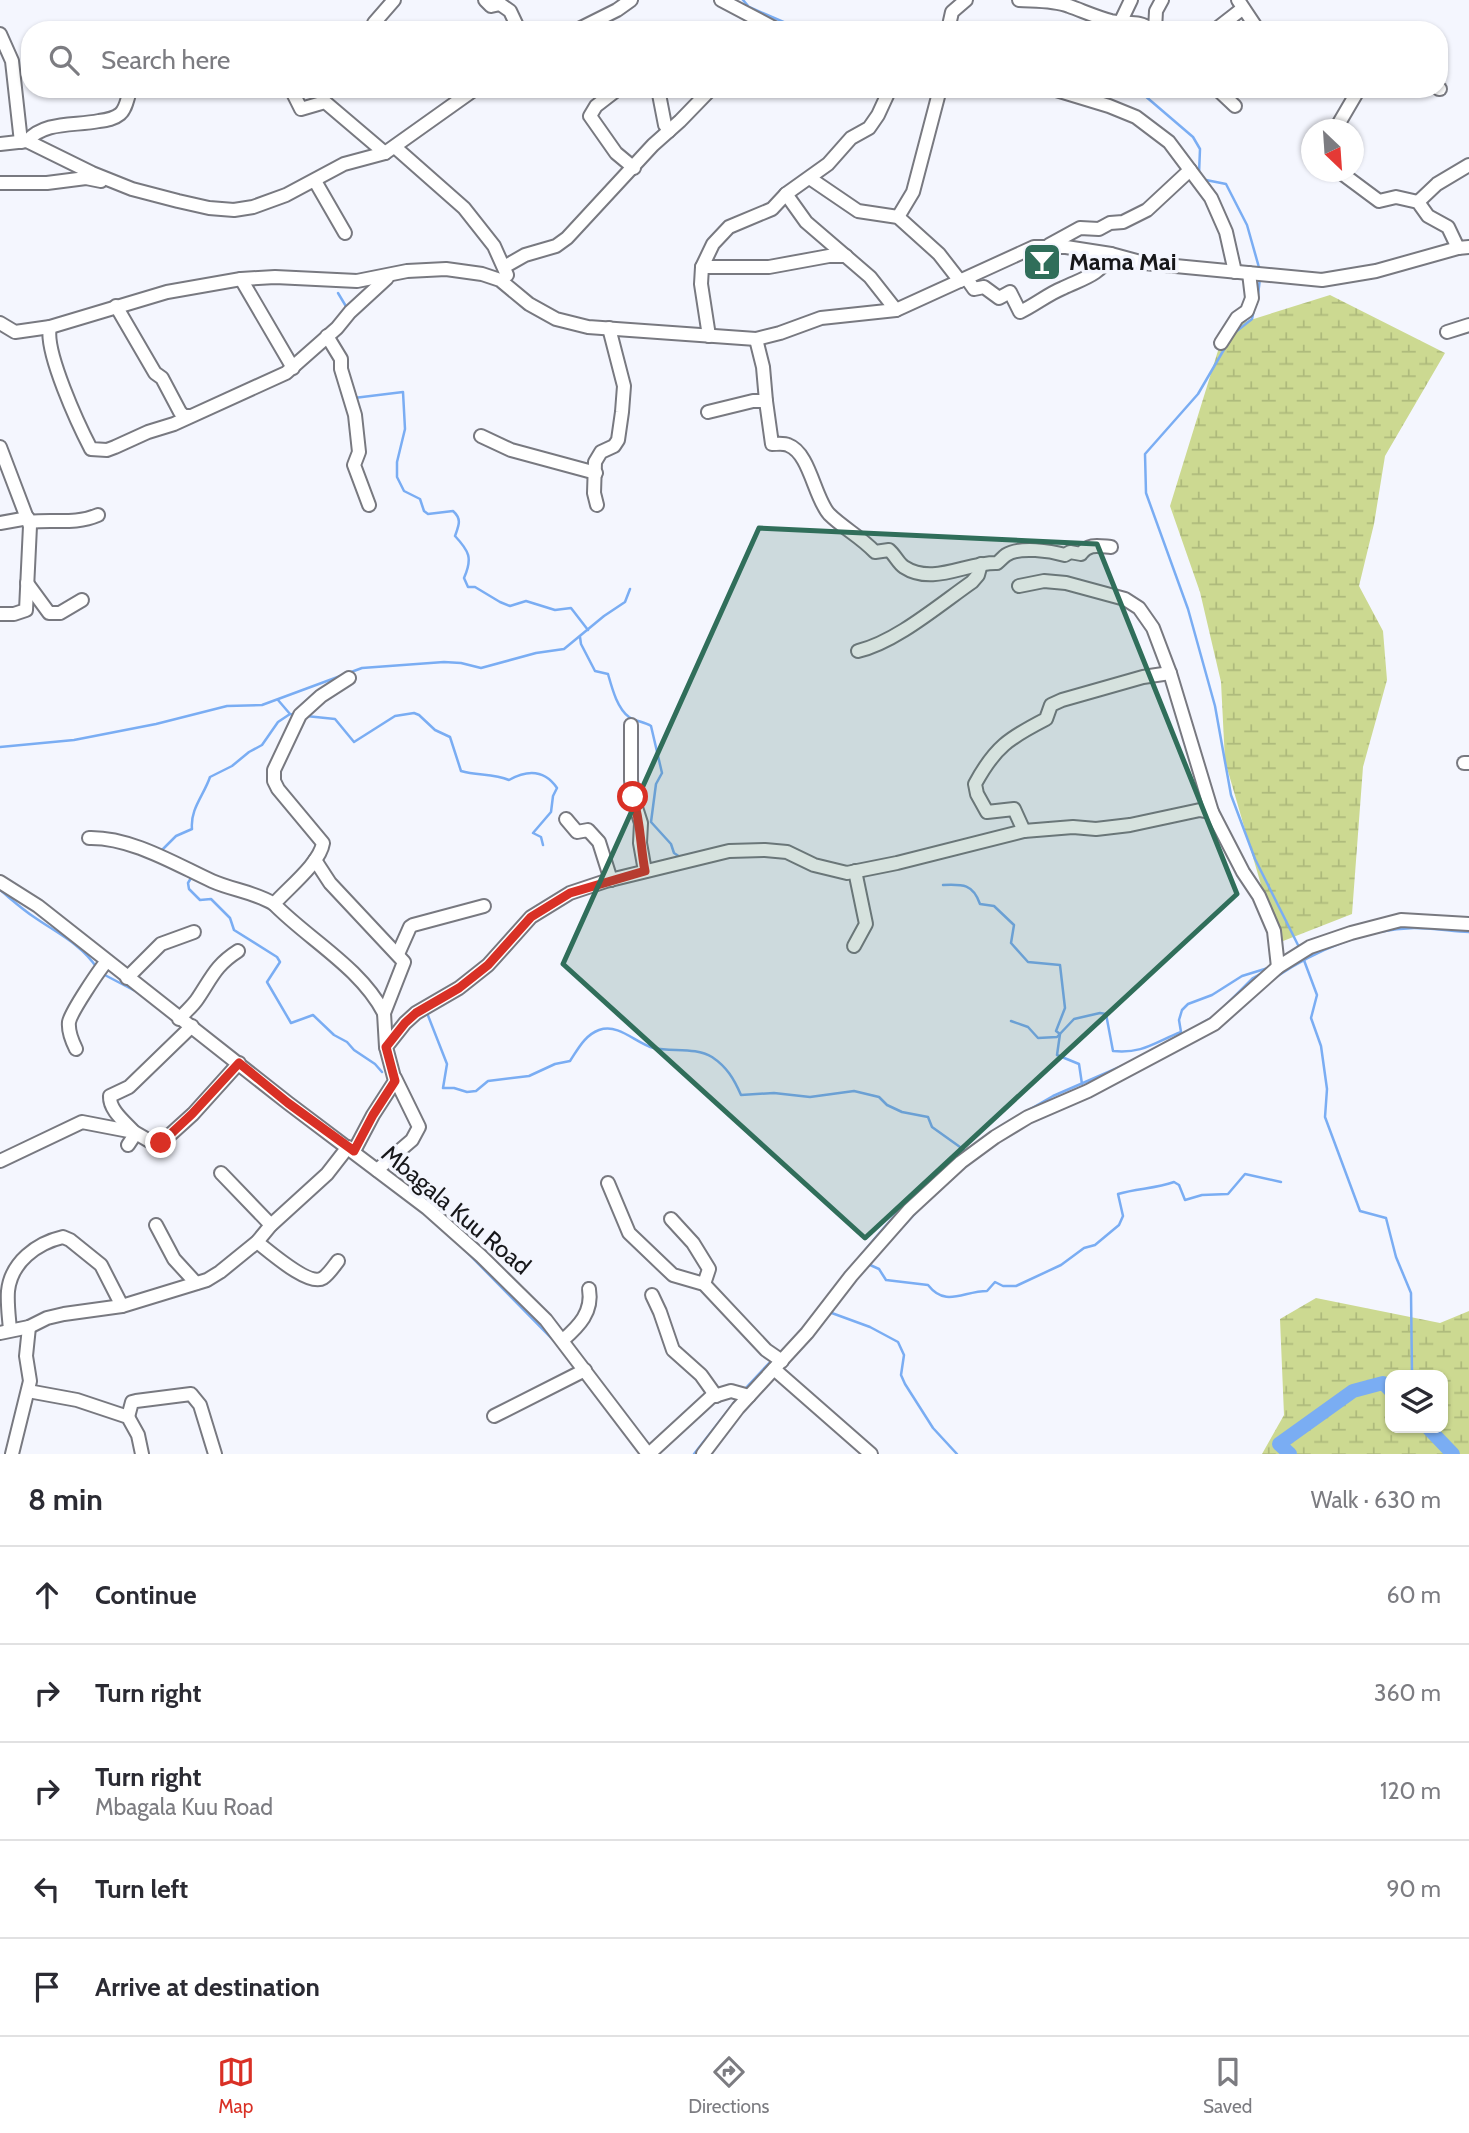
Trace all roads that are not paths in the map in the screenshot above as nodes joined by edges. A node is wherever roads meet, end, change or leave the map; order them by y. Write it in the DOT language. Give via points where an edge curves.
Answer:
graph roads {
  1 [pos="394,0"];
  2 [pos="485,0"];
  3 [pos="631,0"];
  4 [pos="720,0"];
  5 [pos="966,0"];
  6 [pos="1019,0"];
  7 [pos="1131,0"];
  8 [pos="1162,0"];
  9 [pos="1240,5"];
  10 [pos="376,21"];
  11 [pos="515,21"];
  12 [pos="595,21"];
  13 [pos="750,21"];
  14 [pos="950,21"];
  15 [pos="1112,21"];
  16 [pos="1121,21"];
  17 [pos="1155,21"];
  18 [pos="1224,21"];
  19 [pos="1252,21"];
  20 [pos="0,34"];
  21 [pos="128,98"];
  22 [pos="296,98"];
  23 [pos="463,98"];
  24 [pos="606,98"];
  25 [pos="660,98"];
  26 [pos="702,98"];
  27 [pos="886,98"];
  28 [pos="938,98"];
  29 [pos="1083,98"];
  30 [pos="1227,98"];
  31 [pos="1354,98"];
  32 [pos="1235,106"];
  33 [pos="1341,119"];
  34 [pos="669,131"];
  35 [pos="24,141"];
  36 [pos="0,144"];
  37 [pos="391,151"];
  38 [pos="1469,165"];
  39 [pos="634,168"];
  40 [pos="1190,170"];
  41 [pos="811,179"];
  42 [pos="315,181"];
  43 [pos="1353,182"];
  44 [pos="0,183"];
  45 [pos="125,186"];
  46 [pos="786,194"];
  47 [pos="1418,201"];
  48 [pos="898,216"];
  49 [pos="345,233"];
  50 [pos="1048,246"];
  51 [pos="1464,247"];
  52 [pos="1111,254"];
  53 [pos="846,256"];
  54 [pos="504,267"];
  55 [pos="702,267"];
  56 [pos="1235,272"];
  57 [pos="1257,274"];
  58 [pos="390,275"];
  59 [pos="241,279"];
  60 [pos="964,280"];
  61 [pos="514,293"];
  62 [pos="116,306"];
  63 [pos="897,310"];
  64 [pos="0,323"];
  65 [pos="1469,325"];
  66 [pos="50,327"];
  67 [pos="609,328"];
  68 [pos="1447,332"];
  69 [pos="327,336"];
  70 [pos="709,336"];
  71 [pos="756,339"];
  72 [pos="1221,344"];
  73 [pos="293,368"];
  74 [pos="766,401"];
  75 [pos="708,412"];
  76 [pos="190,416"];
  77 [pos="481,436"];
  78 [pos="1,456"];
  79 [pos="596,473"];
  80 [pos="369,505"];
  81 [pos="597,505"];
  82 [pos="98,515"];
  83 [pos="29,520"];
  84 [pos="0,523"];
  85 [pos="1111,547"];
  86 [pos="981,564"];
  87 [pos="27,583"];
  88 [pos="1019,586"];
  89 [pos="82,600"];
  90 [pos="0,614"];
  91 [pos="858,651"];
  92 [pos="1171,673"];
  93 [pos="349,678"];
  94 [pos="631,725"];
  95 [pos="1212,812"];
  96 [pos="566,819"];
  97 [pos="1024,831"];
  98 [pos="89,838"];
  99 [pos="315,860"];
  100 [pos="645,871"];
  101 [pos="855,871"];
  102 [pos="611,880"];
  103 [pos="0,882"];
  104 [pos="274,904"];
  105 [pos="484,906"];
  106 [pos="1469,924"];
  107 [pos="194,932"];
  108 [pos="853,946"];
  109 [pos="238,951"];
  110 [pos="398,954"];
  111 [pos="107,961"];
  112 [pos="1278,967"];
  113 [pos="127,978"];
  114 [pos="384,1013"];
  115 [pos="179,1018"];
  116 [pos="192,1026"];
  117 [pos="386,1047"];
  118 [pos="76,1049"];
  119 [pos="239,1063"];
  120 [pos="395,1078"];
  121 [pos="134,1132"];
  122 [pos="128,1145"];
  123 [pos="351,1149"];
  124 [pos="0,1161"];
  125 [pos="377,1170"];
  126 [pos="221,1173"];
  127 [pos="608,1183"];
  128 [pos="671,1219"];
  129 [pos="156,1225"];
  130 [pos="271,1225"];
  131 [pos="257,1242"];
  132 [pos="338,1261"];
  133 [pos="196,1283"];
  134 [pos="704,1284"];
  135 [pos="589,1289"];
  136 [pos="652,1295"];
  137 [pos="122,1306"];
  138 [pos="29,1327"];
  139 [pos="5,1331"];
  140 [pos="563,1340"];
  141 [pos="778,1365"];
  142 [pos="585,1370"];
  143 [pos="28,1391"];
  144 [pos="716,1395"];
  145 [pos="750,1396"];
  146 [pos="494,1416"];
  147 [pos="128,1417"];
  148 [pos="9,1448"];
  149 [pos="142,1454"];
  150 [pos="215,1454"];
  151 [pos="649,1454"];
  152 [pos="703,1454"];
  153 [pos="871,1454"];
  1 -- 10 [label="street"];
  2 -- 11 [label="street" via="510,11"];
  3 -- 12 [label="street"];
  4 -- 13 [label="street"];
  5 -- 14 [label="street" via="952,12"];
  6 -- 15 [label="street" via="1067,5"];
  7 -- 16 [label="street"];
  8 -- 17 [label="street"];
  9 -- 18 [label="street"];
  9 -- 19 [label="street"];
  20 -- 35 [label="street" via="12,61"];
  21 -- 35 [label="street" via="113,119 49,126"];
  22 -- 37 [label="street" via="301,109 325,102"];
  23 -- 37 [label="street"];
  24 -- 39 [label="street" via="590,116 616,153"];
  25 -- 34 [label="street"];
  26 -- 34 [label="street"];
  27 -- 41 [label="street" via="869,128 851,138"];
  28 -- 48 [label="street" via="913,191"];
  29 -- 40 [label="street" via="1136,117 1170,142"];
  30 -- 32 [label="street"];
  31 -- 33 [label="street"];
  34 -- 39 [label="street"];
  35 -- 36 [label="street"];
  35 -- 45 [label="street"];
  37 -- 42 [label="street" via="344,164"];
  37 -- 54 [label="street" via="464,208 494,246"];
  38 -- 47 [label="street"];
  39 -- 54 [label="street" via="566,238"];
  40 -- 50 [label="street" via="1147,210 1099,229 1080,228"];
  40 -- 56 [label="street" via="1219,214"];
  41 -- 46 [label="street"];
  41 -- 48 [label="street" via="858,211"];
  42 -- 45 [label="street" via="253,207 234,210"];
  42 -- 49 [label="street"];
  43 -- 47 [label="street" via="1379,201 1396,197"];
  44 -- 45 [label="street" via="86,178"];
  46 -- 53 [label="street" via="806,222"];
  46 -- 55 [label="street" via="772,209 729,227 713,244"];
  47 -- 51 [label="street" via="1428,216 1448,227"];
  48 -- 60 [label="street"];
  50 -- 52 [label="street"];
  50 -- 60 [label="street" via="1034,247"];
  51 -- 57 [label="street" via="1322,280"];
  52 -- 56 [label="street" via="1144,263"];
  52 -- 60 [label="street" via="1094,275 1020,313 1010,292 999,298 984,286 974,289"];
  53 -- 55 [label="street" via="769,267"];
  53 -- 63 [label="street"];
  54 -- 61 [label="street"];
  55 -- 70 [label="street"];
  56 -- 57 [label="street"];
  57 -- 72 [label="street" via="1247,311 1237,318"];
  58 -- 59 [label="street" via="357,281"];
  58 -- 61 [label="street" via="435,269 482,274 500,280"];
  58 -- 69 [label="street"];
  59 -- 62 [label="street"];
  59 -- 73 [label="street"];
  60 -- 63 [label="street"];
  61 -- 67 [label="street" via="556,319"];
  62 -- 66 [label="street"];
  62 -- 76 [label="street" via="180,412"];
  63 -- 71 [label="street" via="821,318"];
  64 -- 66 [label="street" via="15,332"];
  65 -- 68 [label="street"];
  66 -- 76 [label="street" via="52,358 91,449 107,450"];
  67 -- 70 [label="street"];
  67 -- 79 [label="street" via="624,386 622,412 618,440 597,456"];
  69 -- 73 [label="street"];
  69 -- 80 [label="street" via="341,359 355,415 359,452 354,465"];
  70 -- 71 [label="street"];
  71 -- 74 [label="street"];
  73 -- 76 [label="street"];
  74 -- 75 [label="street"];
  74 -- 86 [label="street" via="772,443 789,445 799,454 829,514 875,552 889,550 902,566 927,574"];
  77 -- 79 [label="street" via="512,450"];
  78 -- 83 [label="street"];
  79 -- 81 [label="street"];
  82 -- 83 [label="street" via="69,523"];
  83 -- 84 [label="street"];
  83 -- 87 [label="street"];
  85 -- 86 [label="street" via="1091,546 1081,554 1065,555 1029,551"];
  86 -- 91 [label="street" via="972,582 895,636"];
  87 -- 89 [label="street" via="49,613 60,613"];
  87 -- 90 [label="street" via="25,611"];
  88 -- 92 [label="street" via="1066,583 1133,603 1153,628"];
  92 -- 95 [label="street"];
  92 -- 97 [label="street" via="1062,700 1051,705 1046,719 996,750 975,784 977,794 987,812 1014,809"];
  93 -- 99 [label="street" via="300,715 274,770 278,789 323,841"];
  94 -- 100 [label="street" via="631,780"];
  95 -- 97 [label="street" via="1200,810 1096,829"];
  95 -- 112 [label="street" via="1274,930"];
  96 -- 102 [label="street" via="577,832 588,830 596,837"];
  97 -- 101 [label="street"];
  98 -- 104 [label="street" via="104,837 159,854"];
  99 -- 104 [label="street"];
  99 -- 110 [label="street" via="330,883"];
  100 -- 101 [label="street" via="729,851 765,850 787,852 836,872"];
  100 -- 102 [label="street"];
  101 -- 108 [label="street" via="866,929"];
  102 -- 117 [label="street" via="570,893 531,917 488,965 416,1013"];
  103 -- 111 [label="street, Mbagala Kuu Road"];
  104 -- 114 [label="street" via="337,957"];
  105 -- 110 [label="street" via="413,925"];
  106 -- 112 [label="street" via="1401,920 1310,947"];
  107 -- 113 [label="street" via="161,944"];
  109 -- 115 [label="street" via="222,961 197,1000"];
  110 -- 114 [label="street" via="404,966"];
  111 -- 113 [label="street, Mbagala Kuu Road"];
  111 -- 118 [label="street" via="70,1019"];
  112 -- 141 [label="street" via="1214,1024 1088,1091 1028,1117 961,1163 909,1210"];
  113 -- 115 [label="street, Mbagala Kuu Road"];
  114 -- 117 [label="street"];
  115 -- 116 [label="street, Mbagala Kuu Road"];
  116 -- 119 [label="street, Mbagala Kuu Road"];
  116 -- 121 [label="street" via="128,1087 108,1099"];
  117 -- 120 [label="street"];
  119 -- 121 [label="street" via="161,1143"];
  119 -- 123 [label="street, Mbagala Kuu Road"];
  120 -- 123 [label="street"];
  120 -- 125 [label="street" via="419,1127 412,1140"];
  121 -- 122 [label="street"];
  121 -- 124 [label="street" via="82,1122"];
  123 -- 125 [label="street, Mbagala Kuu Road"];
  123 -- 130 [label="street"];
  125 -- 140 [label="street, Mbagala Kuu Road" via="491,1265"];
  126 -- 130 [label="street"];
  127 -- 134 [label="street" via="629,1233 673,1275"];
  128 -- 134 [label="street" via="709,1269"];
  129 -- 133 [label="street" via="176,1262"];
  130 -- 131 [label="street"];
  131 -- 132 [label="street" via="299,1273 318,1279"];
  131 -- 133 [label="street" via="220,1272"];
  133 -- 137 [label="street"];
  134 -- 141 [label="street"];
  135 -- 140 [label="street" via="589,1310"];
  136 -- 144 [label="street" via="673,1350"];
  137 -- 138 [label="street" via="47,1318"];
  137 -- 139 [label="street" via="101,1265 63,1237 30,1252 20,1262 9,1287"];
  138 -- 139 [label="street"];
  138 -- 143 [label="street"];
  140 -- 142 [label="street, Mbagala Kuu Road"];
  141 -- 145 [label="street"];
  141 -- 153 [label="street"];
  142 -- 146 [label="street"];
  142 -- 151 [label="street, Mbagala Kuu Road"];
  143 -- 147 [label="street" via="78,1400"];
  143 -- 148 [label="street"];
  144 -- 145 [label="street" via="736,1391"];
  144 -- 151 [label="street"];
  145 -- 152 [label="street"];
  147 -- 149 [label="street"];
  147 -- 150 [label="street" via="132,1402 191,1394 200,1405"];
}
